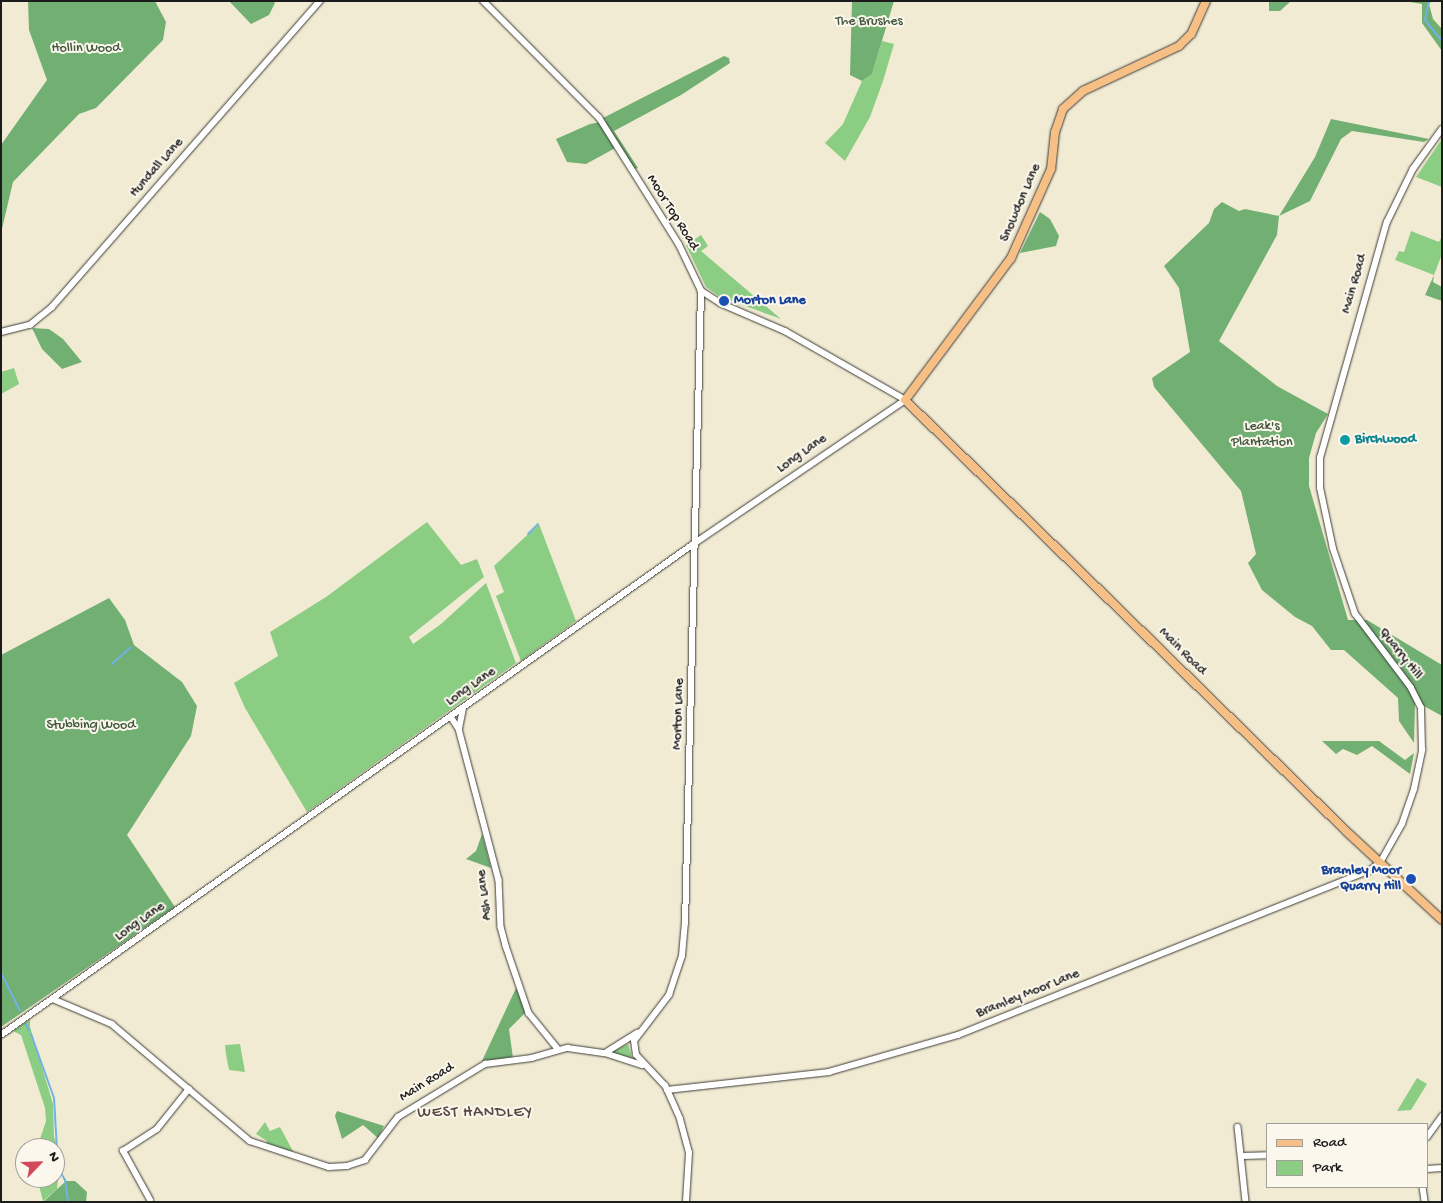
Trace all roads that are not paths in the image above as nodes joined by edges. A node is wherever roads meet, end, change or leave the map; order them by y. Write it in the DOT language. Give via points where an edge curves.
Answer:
graph roads {
  1 [pos="320,1"];
  2 [pos="483,1"];
  3 [pos="1206,1"];
  4 [pos="1442,129"];
  5 [pos="701,291"];
  6 [pos="1,332"];
  7 [pos="905,400"];
  8 [pos="1320,458"];
  9 [pos="692,545"];
  10 [pos="463,708"];
  11 [pos="451,717"];
  12 [pos="459,729"];
  13 [pos="1380,863"];
  14 [pos="1442,920"];
  15 [pos="53,999"];
  16 [pos="637,1033"];
  17 [pos="1,1036"];
  18 [pos="558,1049"];
  19 [pos="605,1054"];
  20 [pos="642,1065"];
  21 [pos="189,1089"];
  22 [pos="668,1090"];
  23 [pos="1442,1116"];
  24 [pos="1238,1127"];
  25 [pos="1428,1136"];
  26 [pos="1266,1155"];
  27 [pos="1243,1156"];
  28 [pos="1442,1168"];
  29 [pos="1428,1169"];
  30 [pos="1423,1188"];
  31 [pos="150,1200"];
  32 [pos="686,1202"];
  33 [pos="1246,1202"];
  34 [pos="1425,1202"];
  1 -- 6 [label="street, Hundall Lane" via="52,307 30,325"];
  2 -- 5 [label="street, Moor Top Road" via="599,118 679,245"];
  3 -- 7 [label="main road, Snowdon Lane" via="1191,34 1179,46 1083,91 1063,109 1051,169 1011,258"];
  4 -- 8 [label="street, Main Road" via="1412,169 1387,222"];
  5 -- 7 [label="street" via="721,304 786,332"];
  5 -- 9 [label="street, Morton Lane"];
  7 -- 9 [label="street, Long Lane"];
  7 -- 13 [label="main road, Main Road"];
  8 -- 13 [label="street, Quarry Hill" via="1320,488 1328,530 1351,606 1366,631 1411,688 1421,708 1422,750 1414,789 1402,824"];
  9 -- 10 [label="street, Long Lane"];
  9 -- 16 [label="street, Morton Lane" via="693,671 682,956 670,995"];
  10 -- 11 [label="street, Long Lane"];
  10 -- 12 [label="street, Ash Lane"];
  11 -- 12 [label="street, Ash Lane"];
  11 -- 15 [label="street, Long Lane"];
  12 -- 18 [label="street, Ash Lane" via="499,880 506,946 529,1013"];
  13 -- 14 [label="main road, Main Road"];
  13 -- 22 [label="street, Bramley Moor Lane" via="1369,871 958,1035 829,1072"];
  15 -- 17 [label="street, Long Lane"];
  15 -- 21 [label="street, Main Road" via="112,1024"];
  16 -- 19 [label="street, Morton Lane"];
  16 -- 20 [label="street" via="634,1049"];
  18 -- 19 [label="street, Main Road"];
  18 -- 21 [label="street, Main Road" via="532,1058 494,1061 477,1067 398,1117 365,1160 337,1168 261,1147"];
  19 -- 20 [label="street, Main Road"];
  20 -- 22 [label="street, Main Road"];
  21 -- 31 [label="street" via="157,1130 123,1151"];
  22 -- 32 [label="street, Main Road" via="689,1153"];
  23 -- 25 [label="street"];
  24 -- 27 [label="street"];
  26 -- 27 [label="street"];
  27 -- 33 [label="street"];
  28 -- 29 [label="street"];
  30 -- 34 [label="street"];
}
